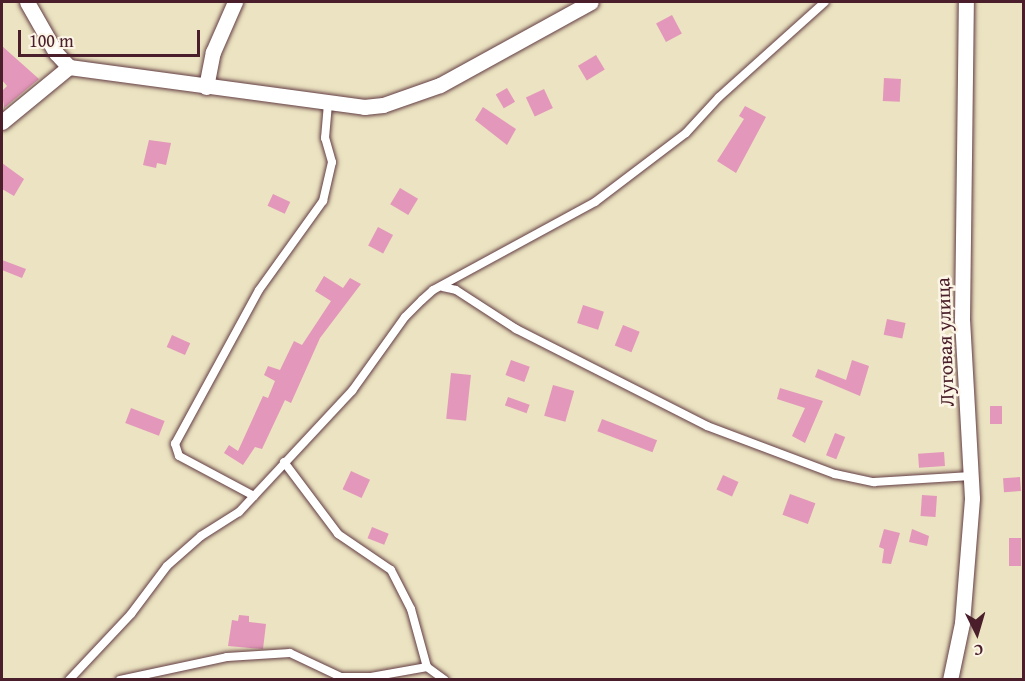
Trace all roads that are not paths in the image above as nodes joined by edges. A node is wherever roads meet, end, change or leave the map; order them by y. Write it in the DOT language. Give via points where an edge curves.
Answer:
graph roads {
  1 [pos="27,2"];
  2 [pos="235,2"];
  3 [pos="591,2"];
  4 [pos="825,2"];
  5 [pos="966,2"];
  6 [pos="69,67"];
  7 [pos="206,87"];
  8 [pos="328,104"];
  9 [pos="2,122"];
  10 [pos="443,287"];
  11 [pos="284,462"];
  12 [pos="971,476"];
  13 [pos="254,496"];
  14 [pos="427,667"];
  15 [pos="69,680"];
  16 [pos="120,680"];
  17 [pos="445,680"];
  18 [pos="950,680"];
  1 -- 6 [label="street" via="56,53"];
  2 -- 7 [label="street" via="213,52"];
  3 -- 8 [label="street" via="422,93 383,105"];
  4 -- 10 [label="lane" via="719,97 686,133 604,195"];
  5 -- 12 [label="street, Луговая улица" via="962,320"];
  6 -- 7 [label="street"];
  6 -- 9 [label="street"];
  7 -- 8 [label="street"];
  8 -- 13 [label="lane" via="325,138 332,162 323,201 259,290 175,444 179,456"];
  10 -- 11 [label="lane" via="433,290 405,317 352,391"];
  10 -- 12 [label="lane" via="456,290 516,329 707,426 835,474 874,482"];
  11 -- 13 [label="lane"];
  11 -- 14 [label="lane" via="338,534 391,570 411,609"];
  12 -- 18 [label="street, Луговая улица" via="970,561"];
  13 -- 15 [label="lane" via="167,566 131,614"];
  14 -- 16 [label="lane" via="371,677 341,677 290,653 227,657"];
  14 -- 17 [label="lane"];
}
